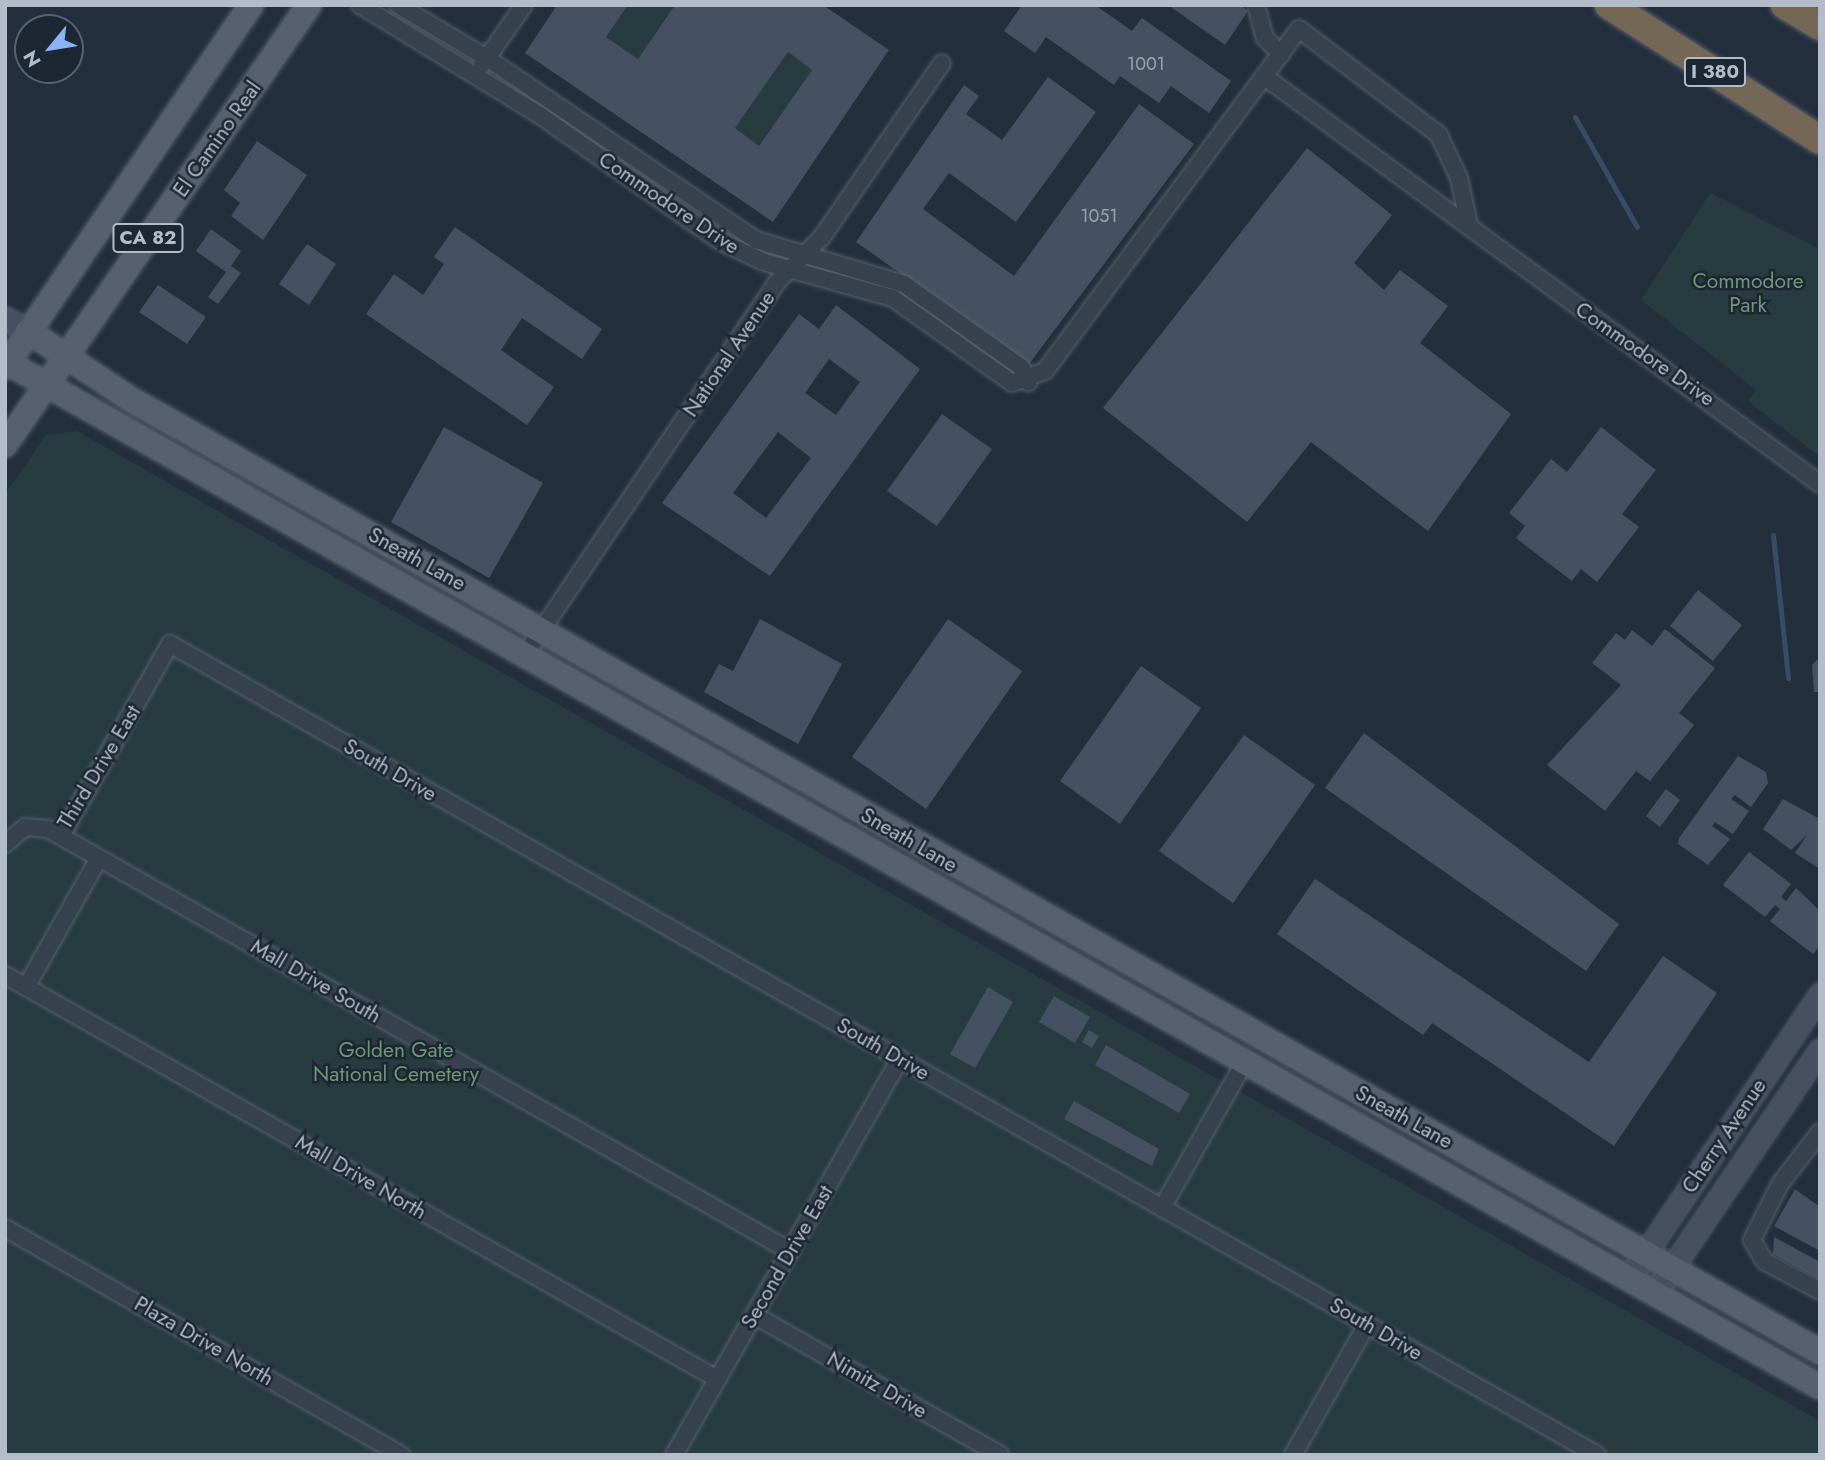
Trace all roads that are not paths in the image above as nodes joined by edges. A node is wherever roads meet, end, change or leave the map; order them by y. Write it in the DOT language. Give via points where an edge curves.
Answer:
graph roads {
  1 [pos="251,5"];
  2 [pos="309,5"];
  3 [pos="360,5"];
  4 [pos="398,5"];
  5 [pos="524,5"];
  6 [pos="1256,5"];
  7 [pos="1609,5"];
  8 [pos="1785,5"];
  9 [pos="1820,26"];
  10 [pos="1281,54"];
  11 [pos="487,58"];
  12 [pos="942,63"];
  13 [pos="474,76"];
  14 [pos="1265,77"];
  15 [pos="1820,140"];
  16 [pos="654,173"];
  17 [pos="644,187"];
  18 [pos="1469,225"];
  19 [pos="806,256"];
  20 [pos="790,270"];
  21 [pos="5,318"];
  22 [pos="28,331"];
  23 [pos="64,357"];
  24 [pos="6,364"];
  25 [pos="1028,382"];
  26 [pos="47,386"];
  27 [pos="5,445"];
  28 [pos="1820,484"];
  29 [pos="542,629"];
  30 [pos="170,644"];
  31 [pos="526,653"];
  32 [pos="61,836"];
  33 [pos="5,844"];
  34 [pos="99,858"];
  35 [pos="5,975"];
  36 [pos="26,987"];
  37 [pos="1820,994"];
  38 [pos="1820,1050"];
  39 [pos="900,1059"];
  40 [pos="1245,1061"];
  41 [pos="1820,1132"];
  42 [pos="1162,1208"];
  43 [pos="5,1228"];
  44 [pos="790,1251"];
  45 [pos="1645,1253"];
  46 [pos="1671,1268"];
  47 [pos="1628,1279"];
  48 [pos="1820,1292"];
  49 [pos="1654,1294"];
  50 [pos="754,1315"];
  51 [pos="1367,1324"];
  52 [pos="1820,1352"];
  53 [pos="717,1379"];
  54 [pos="1820,1387"];
  55 [pos="402,1455"];
  56 [pos="674,1455"];
  57 [pos="1000,1455"];
  58 [pos="1293,1455"];
  59 [pos="1597,1455"];
  1 -- 22 [label="main road, CA 82"];
  2 -- 23 [label="main road, El Camino Real / CA 82"];
  3 -- 13 [label="street, Commodore Drive"];
  4 -- 11 [label="street, Commodore Drive"];
  5 -- 11 [label="street"];
  6 -- 10 [label="street" via="1265,38"];
  7 -- 15 [label="highway, I 380"];
  8 -- 9 [label="highway"];
  10 -- 14 [label="street"];
  10 -- 18 [label="street" via="1299,29 1439,135 1459,178"];
  11 -- 13 [label="street"];
  11 -- 16 [label="street, Commodore Drive"];
  12 -- 19 [label="street, National Avenue"];
  13 -- 17 [label="street, Commodore Drive"];
  14 -- 18 [label="street, Commodore Drive"];
  14 -- 25 [label="street" via="1045,371"];
  16 -- 17 [label="street"];
  16 -- 19 [label="street, Commodore Drive" via="756,240"];
  17 -- 20 [label="street, Commodore Drive" via="718,240"];
  18 -- 28 [label="street, Commodore Drive"];
  19 -- 20 [label="street, National Avenue"];
  19 -- 25 [label="street, Commodore Drive" via="904,284 1021,367"];
  20 -- 25 [label="street, Commodore Drive" via="893,298 1012,383"];
  20 -- 29 [label="street, National Avenue"];
  21 -- 22 [label="street, Sneath Lane"];
  22 -- 23 [label="main road, Sneath Lane"];
  22 -- 24 [label="main road, CA 82"];
  23 -- 26 [label="main road, El Camino Real / CA 82"];
  23 -- 29 [label="main road, Sneath Lane"];
  24 -- 26 [label="main road, Sneath Lane"];
  26 -- 27 [label="main road, El Camino Real / CA 82"];
  26 -- 31 [label="main road, Sneath Lane"];
  29 -- 31 [label="street, National Avenue"];
  29 -- 45 [label="main road, Sneath Lane"];
  30 -- 32 [label="street, Third Drive East"];
  30 -- 39 [label="street, South Drive"];
  31 -- 40 [label="main road, Sneath Lane"];
  32 -- 33 [label="street, Third Drive East" via="32,825"];
  32 -- 34 [label="street, Mall Drive South"];
  34 -- 36 [label="street"];
  34 -- 44 [label="street, Mall Drive South"];
  35 -- 36 [label="street, Mall Drive North"];
  36 -- 53 [label="street, Mall Drive North"];
  37 -- 45 [label="street, Cherry Avenue"];
  38 -- 46 [label="street, Cherry Avenue"];
  39 -- 42 [label="street, South Drive"];
  39 -- 44 [label="street, Second Drive East"];
  40 -- 42 [label="street"];
  40 -- 47 [label="main road, Sneath Lane"];
  41 -- 48 [label="street" via="1780,1184 1752,1240 1764,1261"];
  42 -- 51 [label="street, South Drive"];
  43 -- 55 [label="street, Plaza Drive North"];
  44 -- 50 [label="street, Second Drive East"];
  45 -- 46 [label="main road, Sneath Lane"];
  45 -- 47 [label="street, Cherry Avenue"];
  46 -- 49 [label="street, Cherry Avenue"];
  46 -- 52 [label="main road, Sneath Lane"];
  47 -- 49 [label="main road, Sneath Lane"];
  49 -- 54 [label="main road, Sneath Lane"];
  50 -- 53 [label="street, Second Drive East"];
  50 -- 57 [label="street, Nimitz Drive"];
  51 -- 58 [label="street"];
  51 -- 59 [label="street, South Drive"];
  53 -- 56 [label="street, Second Drive East"];
}
